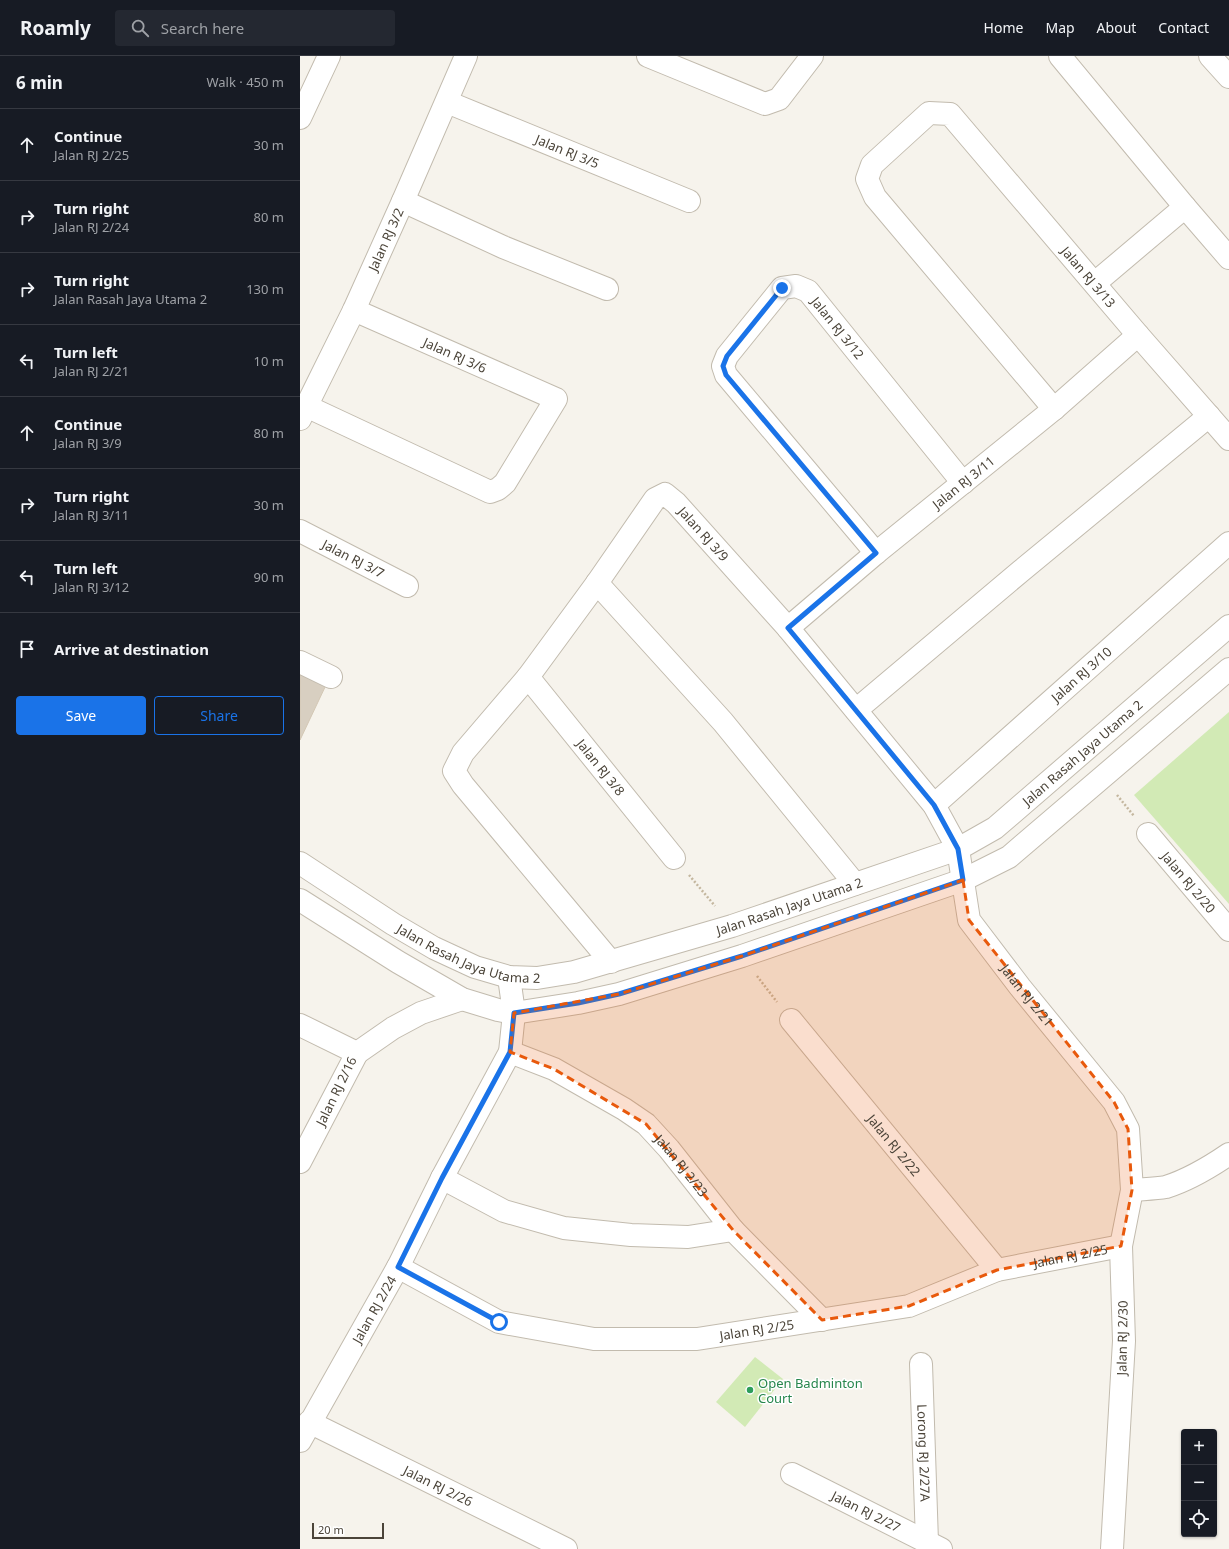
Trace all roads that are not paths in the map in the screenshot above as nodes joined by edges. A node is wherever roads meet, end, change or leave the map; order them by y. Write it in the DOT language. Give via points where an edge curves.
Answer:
graph roads {
  1 [pos="329,56"];
  2 [pos="466,56"];
  3 [pos="648,56"];
  4 [pos="812,56"];
  5 [pos="1060,56"];
  6 [pos="1210,56"];
  7 [pos="1229,77"];
  8 [pos="447,102"];
  9 [pos="300,118"];
  10 [pos="403,201"];
  11 [pos="689,201"];
  12 [pos="1185,207"];
  13 [pos="1229,258"];
  14 [pos="1095,283"];
  15 [pos="607,289"];
  16 [pos="354,310"];
  17 [pos="1138,335"];
  18 [pos="1054,409"];
  19 [pos="303,413"];
  20 [pos="1209,416"];
  21 [pos="1229,439"];
  22 [pos="963,483"];
  23 [pos="300,531"];
  24 [pos="1229,543"];
  25 [pos="876,553"];
  26 [pos="597,584"];
  27 [pos="407,586"];
  28 [pos="1229,626"];
  29 [pos="788,628"];
  30 [pos="300,662"];
  31 [pos="1229,668"];
  32 [pos="528,676"];
  33 [pos="331,677"];
  34 [pos="856,710"];
  35 [pos="934,805"];
  36 [pos="1148,834"];
  37 [pos="958,849"];
  38 [pos="674,858"];
  39 [pos="300,863"];
  40 [pos="963,880"];
  41 [pos="855,884"];
  42 [pos="300,900"];
  43 [pos="1229,930"];
  44 [pos="612,962"];
  45 [pos="509,977"];
  46 [pos="462,999"];
  47 [pos="514,1013"];
  48 [pos="791,1020"];
  49 [pos="300,1025"];
  50 [pos="510,1052"];
  51 [pos="357,1053"];
  52 [pos="1128,1129"];
  53 [pos="1229,1154"];
  54 [pos="300,1162"];
  55 [pos="442,1178"];
  56 [pos="1132,1190"];
  57 [pos="733,1230"];
  58 [pos="1121,1246"];
  59 [pos="398,1267"];
  60 [pos="997,1270"];
  61 [pos="822,1320"];
  62 [pos="921,1364"];
  63 [pos="305,1431"];
  64 [pos="792,1474"];
  65 [pos="934,1545"];
  66 [pos="566,1549"];
  67 [pos="1112,1549"];
  1 -- 9 [label="street"];
  2 -- 8 [label="street, Jalan RJ 3/2"];
  3 -- 4 [label="street" via="765,104 778,99"];
  5 -- 12 [label="street"];
  6 -- 7 [label="street"];
  8 -- 10 [label="street, Jalan RJ 3/2"];
  8 -- 11 [label="street, Jalan RJ 3/5"];
  10 -- 15 [label="street" via="503,248"];
  10 -- 16 [label="street, Jalan RJ 3/2"];
  12 -- 13 [label="street"];
  12 -- 14 [label="street"];
  14 -- 17 [label="street, Jalan RJ 3/13"];
  14 -- 18 [label="street, Jalan RJ 3/13" via="950,114 929,114 872,165 867,179 875,197"];
  16 -- 19 [label="street, Jalan RJ 3/2"];
  16 -- 19 [label="street, Jalan RJ 3/6" via="556,400 505,483 490,492"];
  17 -- 18 [label="street, Jalan RJ 3/11"];
  17 -- 20 [label="street, Jalan RJ 3/13"];
  18 -- 22 [label="street, Jalan RJ 3/11"];
  20 -- 21 [label="street, Jalan RJ 3/13"];
  20 -- 34 [label="street"];
  22 -- 25 [label="street, Jalan RJ 3/11"];
  22 -- 25 [label="street, Jalan RJ 3/12" via="808,291 796,286 782,288 727,356 723,366 726,375"];
  23 -- 27 [label="street, Jalan RJ 3/7"];
  24 -- 35 [label="street, Jalan RJ 3/10"];
  25 -- 29 [label="street, Jalan RJ 3/11"];
  26 -- 29 [label="street, Jalan RJ 3/9" via="655,499 665,494 676,503"];
  26 -- 32 [label="street, Jalan RJ 3/9"];
  26 -- 41 [label="street" via="723,722"];
  28 -- 37 [label="street, Jalan Rasah Jaya Utama 2" via="995,828"];
  29 -- 34 [label="street, Jalan RJ 3/9"];
  30 -- 33 [label="street"];
  31 -- 40 [label="street" via="1009,857"];
  32 -- 38 [label="street, Jalan RJ 3/8"];
  32 -- 44 [label="street, Jalan RJ 3/9" via="464,753 454,771"];
  34 -- 35 [label="street, Jalan RJ 3/9"];
  35 -- 37 [label="street, Jalan RJ 3/9"];
  36 -- 43 [label="street, Jalan RJ 2/20"];
  37 -- 40 [label="street, Jalan RJ 2/21"];
  37 -- 41 [label="street, Jalan Rasah Jaya Utama 2"];
  39 -- 45 [label="street, Jalan Rasah Jaya Utama 2" via="434,948 475,967"];
  40 -- 47 [label="street" via="742,956 619,994"];
  40 -- 52 [label="street, Jalan RJ 2/21" via="969,920 1114,1102"];
  41 -- 44 [label="street, Jalan Rasah Jaya Utama 2" via="732,926"];
  42 -- 46 [label="street"];
  44 -- 45 [label="street, Jalan Rasah Jaya Utama 2" via="537,978"];
  45 -- 47 [label="street, Jalan RJ 2/24"];
  46 -- 47 [label="street"];
  46 -- 51 [label="street" via="421,1013 393,1028"];
  47 -- 50 [label="street, Jalan RJ 2/24"];
  48 -- 60 [label="street, Jalan RJ 2/22"];
  49 -- 51 [label="street, Jalan RJ 2/16"];
  50 -- 55 [label="street, Jalan RJ 2/24"];
  50 -- 57 [label="street, Jalan RJ 2/23" via="554,1069 646,1124"];
  51 -- 54 [label="street, Jalan RJ 2/16"];
  52 -- 56 [label="street, Jalan RJ 2/30"];
  53 -- 56 [label="street" via="1186,1179 1165,1187"];
  55 -- 57 [label="street" via="504,1211 564,1228 631,1235 688,1237"];
  55 -- 59 [label="street, Jalan RJ 2/24"];
  56 -- 58 [label="street, Jalan RJ 2/30"];
  57 -- 61 [label="street, Jalan RJ 2/23"];
  58 -- 60 [label="street, Jalan RJ 2/25"];
  58 -- 67 [label="street, Jalan RJ 2/30" via="1124,1341"];
  59 -- 61 [label="street, Jalan RJ 2/25" via="499,1322 594,1339 697,1339"];
  59 -- 63 [label="street, Jalan RJ 2/24"];
  60 -- 61 [label="street, Jalan RJ 2/25" via="909,1306"];
  62 -- 65 [label="street, Lorong RJ 2/27A"];
  63 -- 66 [label="street, Jalan RJ 2/26"];
  64 -- 65 [label="street, Jalan RJ 2/27"];
}
